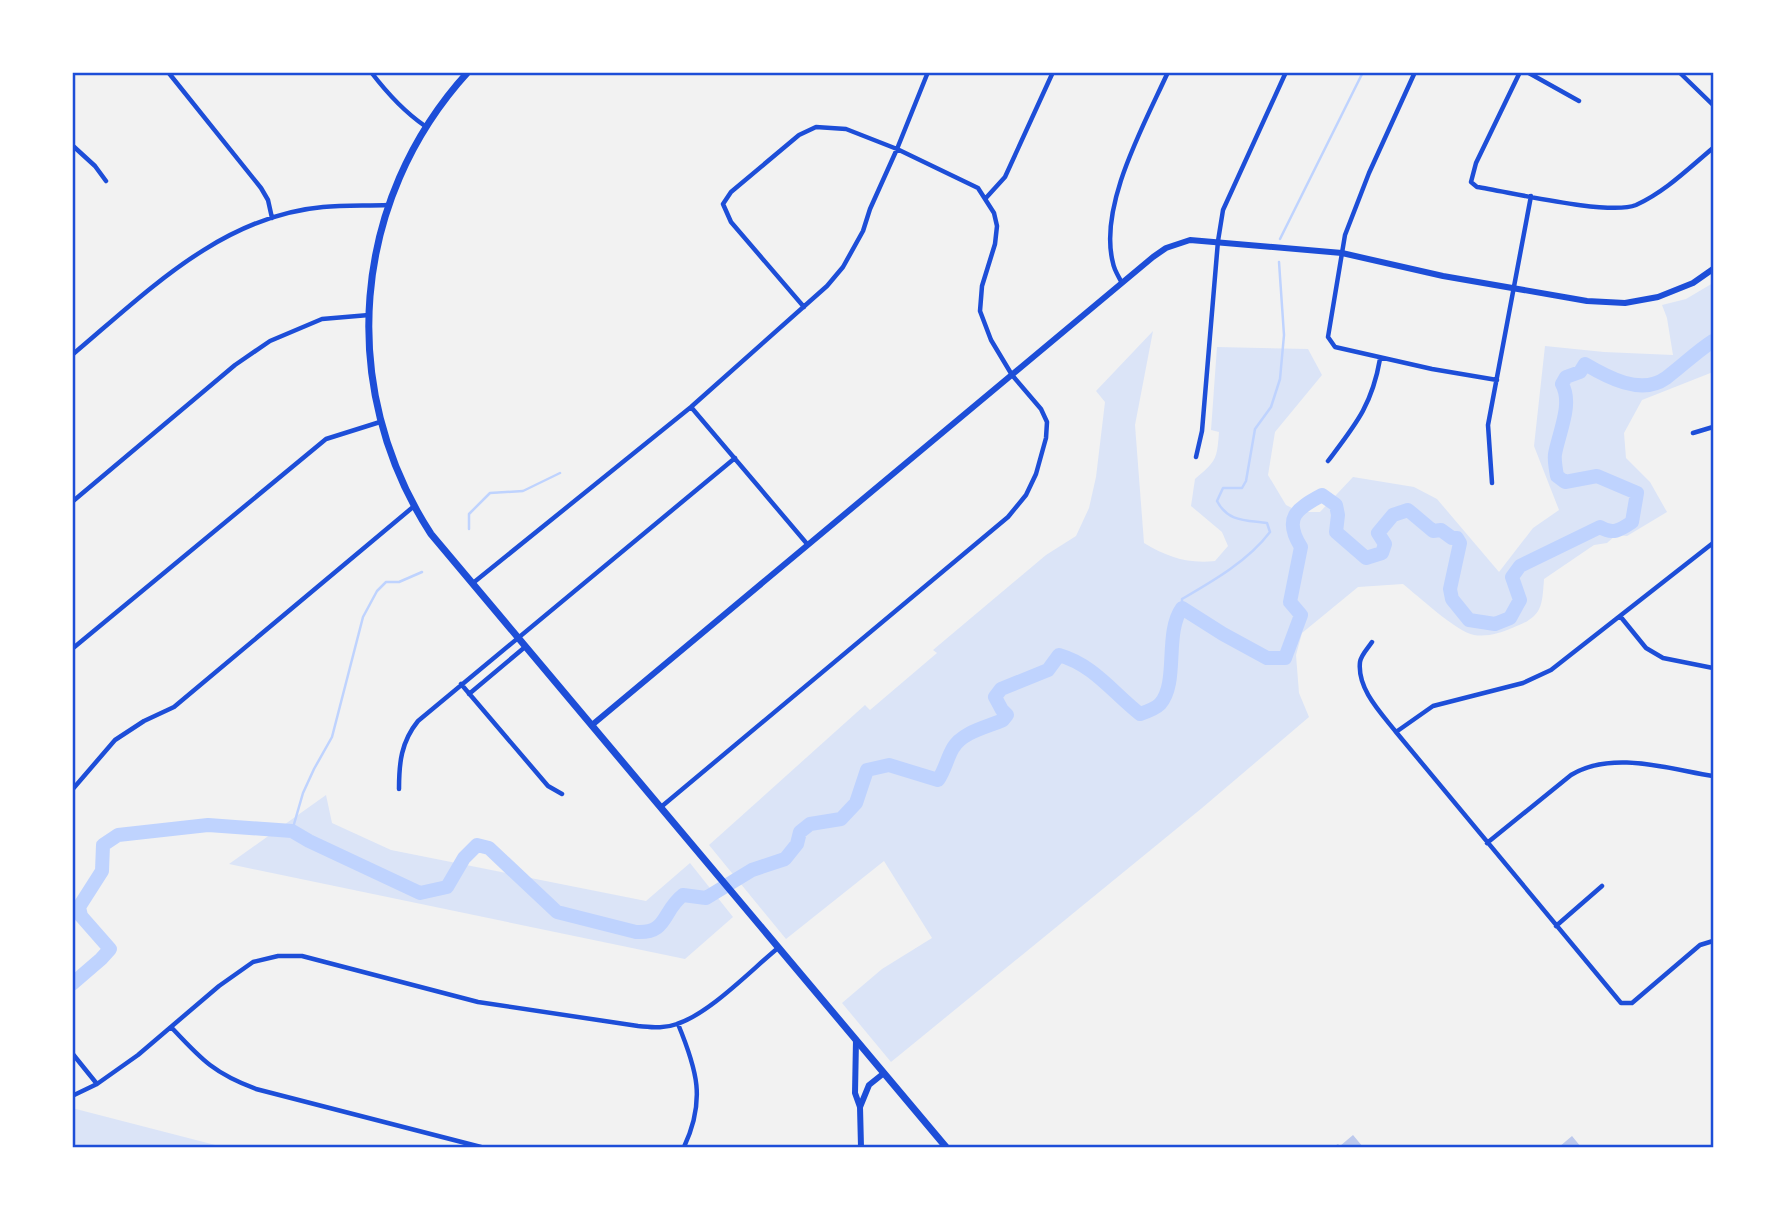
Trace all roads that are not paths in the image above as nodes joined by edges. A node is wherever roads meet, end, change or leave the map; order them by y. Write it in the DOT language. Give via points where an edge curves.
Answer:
graph roads {
  1 [pos="168,72"];
  2 [pos="371,72"];
  3 [pos="468,72"];
  4 [pos="928,72"];
  5 [pos="1053,72"];
  6 [pos="1168,72"];
  7 [pos="1286,72"];
  8 [pos="1415,72"];
  9 [pos="1520,72"];
  10 [pos="1527,72"];
  11 [pos="1679,72"];
  12 [pos="1580,101"];
  13 [pos="1713,105"];
  14 [pos="425,126"];
  15 [pos="72,145"];
  16 [pos="1713,148"];
  17 [pos="897,149"];
  18 [pos="106,181"];
  19 [pos="1531,196"];
  20 [pos="985,199"];
  21 [pos="388,205"];
  22 [pos="272,218"];
  23 [pos="1218,241"];
  24 [pos="1342,253"];
  25 [pos="1713,270"];
  26 [pos="1122,283"];
  27 [pos="1514,289"];
  28 [pos="804,307"];
  29 [pos="369,315"];
  30 [pos="72,355"];
  31 [pos="1380,359"];
  32 [pos="1012,374"];
  33 [pos="1497,380"];
  34 [pos="691,407"];
  35 [pos="380,422"];
  36 [pos="1713,427"];
  37 [pos="1693,433"];
  38 [pos="1196,457"];
  39 [pos="735,458"];
  40 [pos="1328,461"];
  41 [pos="1492,483"];
  42 [pos="72,502"];
  43 [pos="414,507"];
  44 [pos="1713,543"];
  45 [pos="808,545"];
  46 [pos="473,583"];
  47 [pos="1620,616"];
  48 [pos="517,637"];
  49 [pos="1372,642"];
  50 [pos="526,647"];
  51 [pos="72,649"];
  52 [pos="1713,668"];
  53 [pos="461,684"];
  54 [pos="469,694"];
  55 [pos="592,725"];
  56 [pos="1395,732"];
  57 [pos="1713,776"];
  58 [pos="399,789"];
  59 [pos="72,790"];
  60 [pos="562,794"];
  61 [pos="661,807"];
  62 [pos="1487,843"];
  63 [pos="1602,886"];
  64 [pos="1556,926"];
  65 [pos="1713,941"];
  66 [pos="779,948"];
  67 [pos="678,1024"];
  68 [pos="171,1027"];
  69 [pos="856,1041"];
  70 [pos="72,1053"];
  71 [pos="884,1073"];
  72 [pos="97,1084"];
  73 [pos="72,1096"];
  74 [pos="860,1107"];
  75 [pos="481,1147"];
  76 [pos="684,1147"];
  77 [pos="861,1147"];
  78 [pos="946,1147"];
  1 -- 22 [label="street" via="261,188"];
  2 -- 14 [label="street" via="394,101"];
  3 -- 14 [label="main road"];
  4 -- 17 [label="street"];
  5 -- 20 [label="street" via="1005,177"];
  6 -- 26 [label="street" via="1127,162 1115,203 1110,242"];
  7 -- 23 [label="street" via="1223,210"];
  8 -- 24 [label="street" via="1352,214"];
  9 -- 19 [label="street" via="1471,182 1477,187"];
  10 -- 12 [label="street"];
  11 -- 13 [label="street"];
  14 -- 21 [label="main road"];
  15 -- 18 [label="street"];
  16 -- 19 [label="street" via="1663,189 1633,206 1600,208"];
  17 -- 20 [label="street" via="978,188"];
  17 -- 28 [label="street" via="843,267"];
  17 -- 28 [label="street" via="846,129 816,127 784,147 723,204 731,222"];
  19 -- 27 [label="street"];
  20 -- 32 [label="street" via="997,226 982,286 981,311 991,340"];
  21 -- 22 [label="street" via="322,207"];
  21 -- 29 [label="main road" via="373,267"];
  22 -- 30 [label="street" via="235,231 200,251"];
  23 -- 24 [label="street"];
  23 -- 26 [label="street" via="1190,240 1166,248"];
  23 -- 38 [label="street"];
  24 -- 27 [label="street"];
  24 -- 31 [label="street" via="1328,337 1335,347"];
  25 -- 27 [label="street" via="1666,295 1625,303"];
  26 -- 32 [label="street"];
  27 -- 33 [label="street"];
  28 -- 34 [label="street"];
  29 -- 35 [label="main road" via="371,374"];
  29 -- 42 [label="street" via="322,319 270,341"];
  31 -- 33 [label="street"];
  31 -- 40 [label="street" via="1369,401"];
  32 -- 45 [label="street"];
  32 -- 61 [label="street" via="1047,422 1036,474 1014,512"];
  33 -- 41 [label="street" via="1489,425"];
  34 -- 39 [label="street"];
  34 -- 46 [label="street"];
  35 -- 43 [label="main road"];
  35 -- 51 [label="street" via="326,439"];
  36 -- 37 [label="street"];
  39 -- 45 [label="street"];
  39 -- 48 [label="street"];
  43 -- 46 [label="main road"];
  43 -- 59 [label="street" via="174,707 115,740"];
  44 -- 47 [label="street"];
  45 -- 55 [label="street"];
  46 -- 48 [label="main road"];
  47 -- 52 [label="street" via="1646,648 1663,658"];
  47 -- 56 [label="street" via="1551,670 1523,683 1433,706"];
  48 -- 50 [label="main road"];
  48 -- 53 [label="street"];
  49 -- 56 [label="street" via="1360,661 1362,677 1369,698"];
  50 -- 54 [label="street"];
  50 -- 55 [label="main road"];
  53 -- 54 [label="street"];
  53 -- 58 [label="street" via="407,735 399,762"];
  54 -- 60 [label="street" via="548,786"];
  55 -- 61 [label="main road"];
  56 -- 62 [label="street"];
  57 -- 62 [label="street" via="1608,762 1585,766"];
  61 -- 66 [label="main road"];
  62 -- 64 [label="street"];
  63 -- 64 [label="street"];
  64 -- 65 [label="street" via="1621,1003 1632,1003 1700,945"];
  66 -- 67 [label="street" via="709,1007"];
  66 -- 69 [label="main road"];
  67 -- 68 [label="street" via="638,1026 478,1002 302,956 278,956 253,962"];
  67 -- 76 [label="street" via="698,1093 696,1115"];
  68 -- 72 [label="street"];
  68 -- 75 [label="street" via="206,1064 228,1079"];
  69 -- 71 [label="main road"];
  69 -- 74 [label="street" via="855,1093"];
  70 -- 72 [label="street"];
  71 -- 74 [label="street" via="869,1085"];
  71 -- 78 [label="main road"];
  72 -- 73 [label="street"];
  74 -- 77 [label="street"];
}
